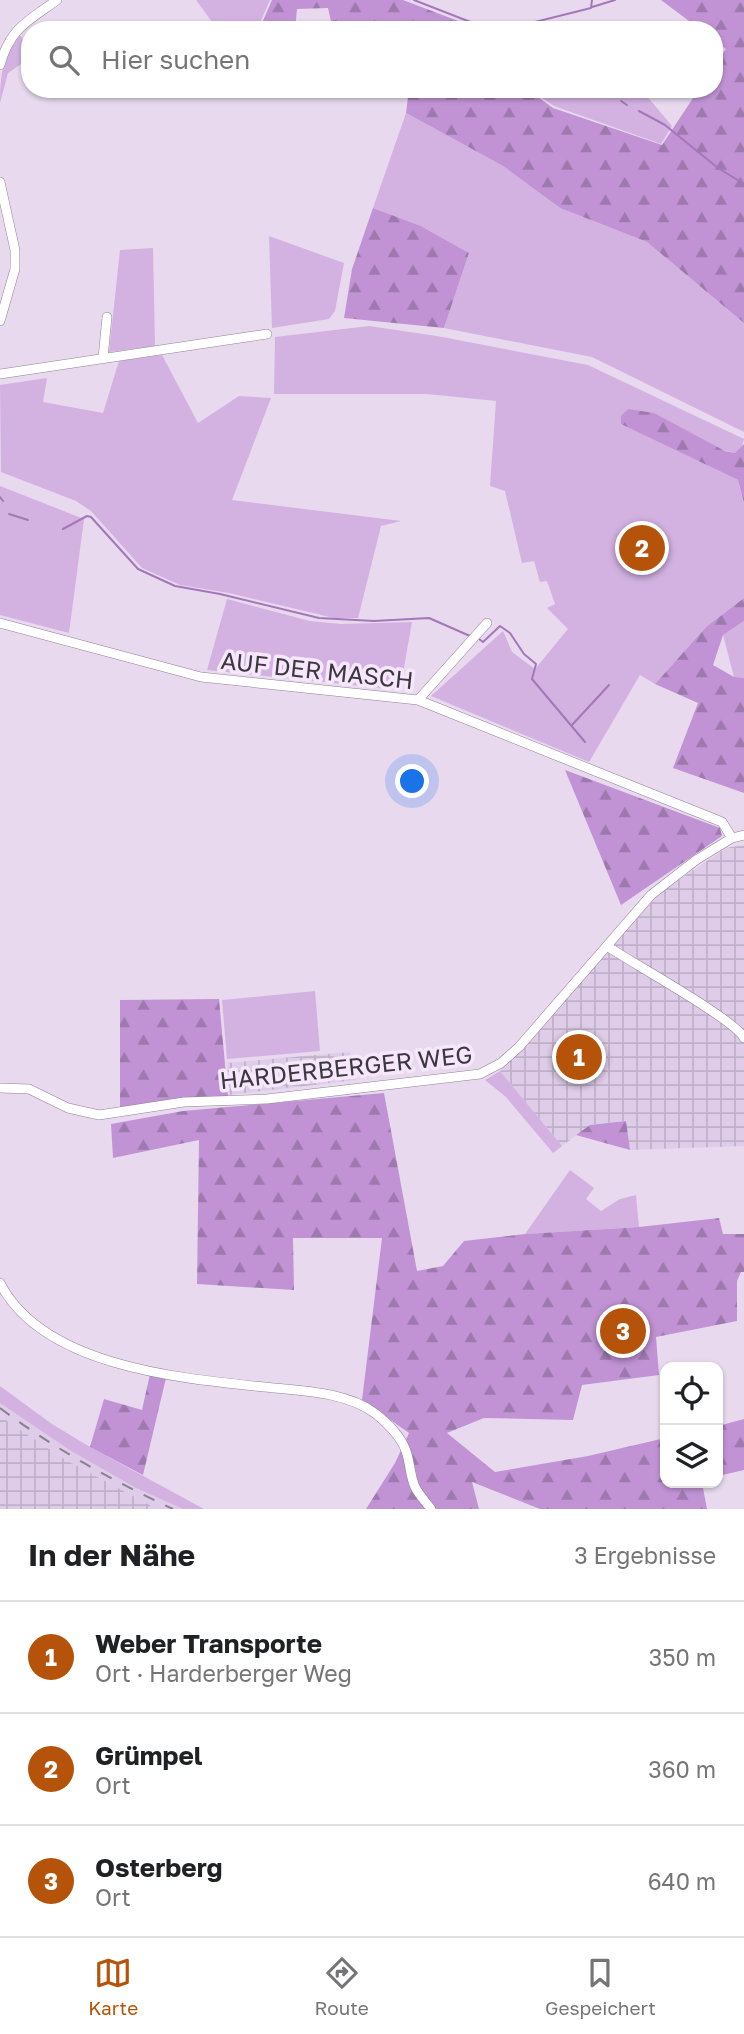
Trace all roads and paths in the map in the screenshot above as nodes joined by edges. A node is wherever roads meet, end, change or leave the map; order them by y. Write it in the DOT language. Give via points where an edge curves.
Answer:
graph roads {
  1 [pos="57,0"];
  2 [pos="29,21"];
  3 [pos="21,27"];
  4 [pos="0,65"];
  5 [pos="0,182"];
  6 [pos="107,317"];
  7 [pos="0,321"];
  8 [pos="267,334"];
  9 [pos="103,358"];
  10 [pos="0,374"];
  11 [pos="0,623"];
  12 [pos="487,623"];
  13 [pos="418,700"];
  14 [pos="744,835"];
  15 [pos="732,838"];
  16 [pos="607,946"];
  17 [pos="744,1038"];
  18 [pos="0,1088"];
  19 [pos="0,1283"];
  20 [pos="431,1509"];
  1 -- 2 [label="street"];
  3 -- 4 [label="street" via="11,35"];
  5 -- 7 [label="street" via="15,269"];
  6 -- 9 [label="street"];
  8 -- 9 [label="street"];
  9 -- 10 [label="street"];
  11 -- 13 [label="street, AUF DER MASCH" via="201,677"];
  12 -- 13 [label="street"];
  13 -- 15 [label="street, AUF DER MASCH" via="722,822"];
  14 -- 15 [label="street, HARDERBERGER WEG"];
  15 -- 16 [label="street, HARDERBERGER WEG" via="651,895"];
  16 -- 17 [label="street" via="709,1010"];
  16 -- 18 [label="street, HARDERBERGER WEG" via="519,1047 480,1074 267,1099 184,1102 99,1115 68,1108 29,1089"];
  19 -- 20 [label="street" via="8,1298 44,1332 83,1353 182,1378 312,1392 355,1402 400,1438 415,1487"];
}
